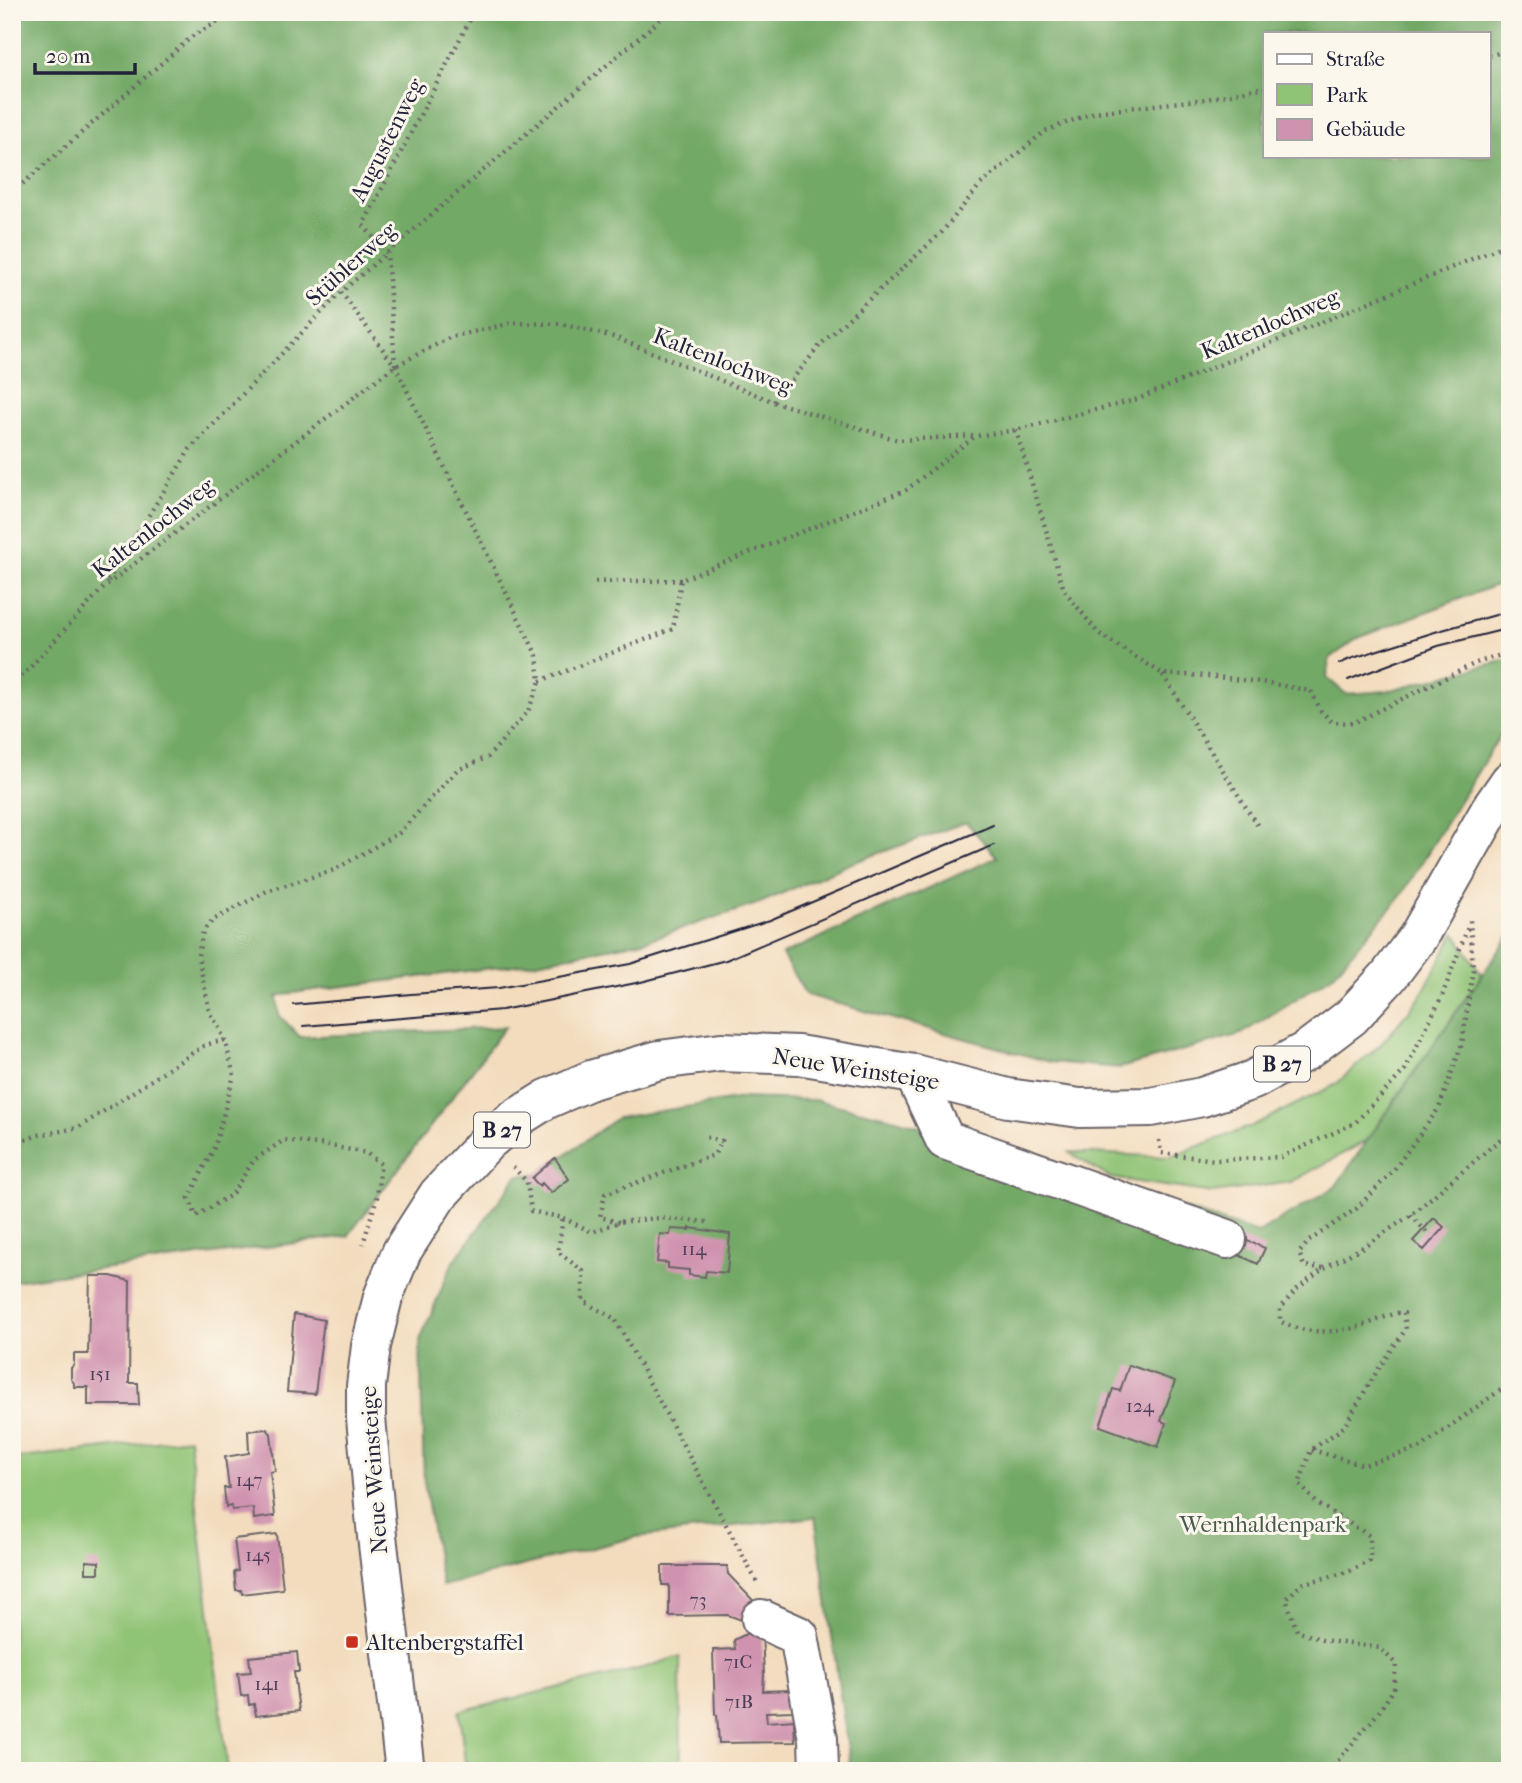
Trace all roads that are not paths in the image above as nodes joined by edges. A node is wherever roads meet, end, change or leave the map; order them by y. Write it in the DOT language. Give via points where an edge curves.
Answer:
graph roads {
  1 [pos="1510,781"];
  2 [pos="914,1074"];
  3 [pos="1227,1239"];
  4 [pos="762,1606"];
  5 [pos="405,1771"];
  6 [pos="819,1771"];
  1 -- 2 [label="main road, Neue Weinsteige / B 27" via="1418,937 1388,977 1351,1017 1306,1051 1253,1080 1151,1107 1080,1108 1008,1098"];
  2 -- 3 [label="main road" via="945,1140"];
  2 -- 5 [label="main road, Neue Weinsteige / B 27" via="798,1055 721,1052 659,1060 547,1098 487,1142 438,1195 402,1251 383,1297 366,1386"];
  4 -- 6 [label="main road" via="799,1636 818,1739"];
}
